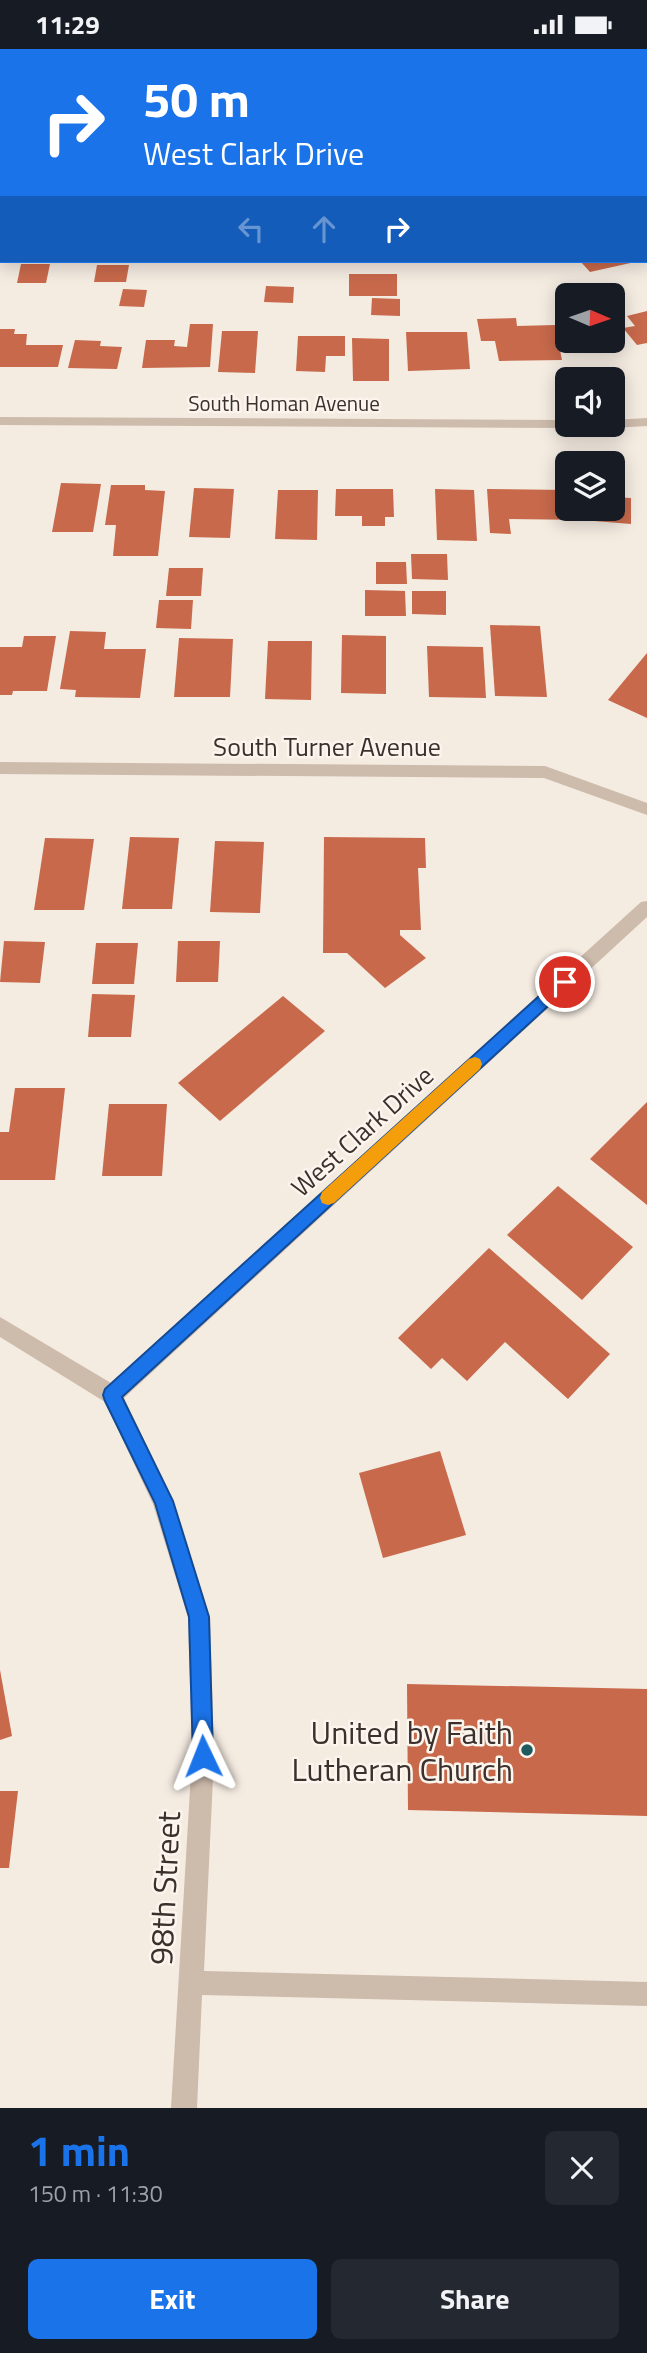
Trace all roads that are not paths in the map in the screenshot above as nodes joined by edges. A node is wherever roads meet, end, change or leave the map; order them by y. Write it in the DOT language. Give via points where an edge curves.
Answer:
graph roads {
  1 [pos="0,421"];
  2 [pos="555,424"];
  3 [pos="625,424"];
  4 [pos="644,425"];
  5 [pos="0,768"];
  6 [pos="647,809"];
  7 [pos="647,907"];
  8 [pos="0,1326"];
  9 [pos="112,1395"];
  10 [pos="191,1983"];
  11 [pos="647,1994"];
  12 [pos="184,2108"];
  1 -- 2 [label="street, South Homan Avenue"];
  3 -- 4 [label="street"];
  5 -- 6 [label="street, South Turner Avenue" via="545,772"];
  7 -- 9 [label="street, West Clark Drive"];
  8 -- 9 [label="street"];
  9 -- 10 [label="street, 98th Street" via="163,1501 199,1617 203,1756"];
  10 -- 11 [label="street"];
  10 -- 12 [label="street, 98th Street"];
}
